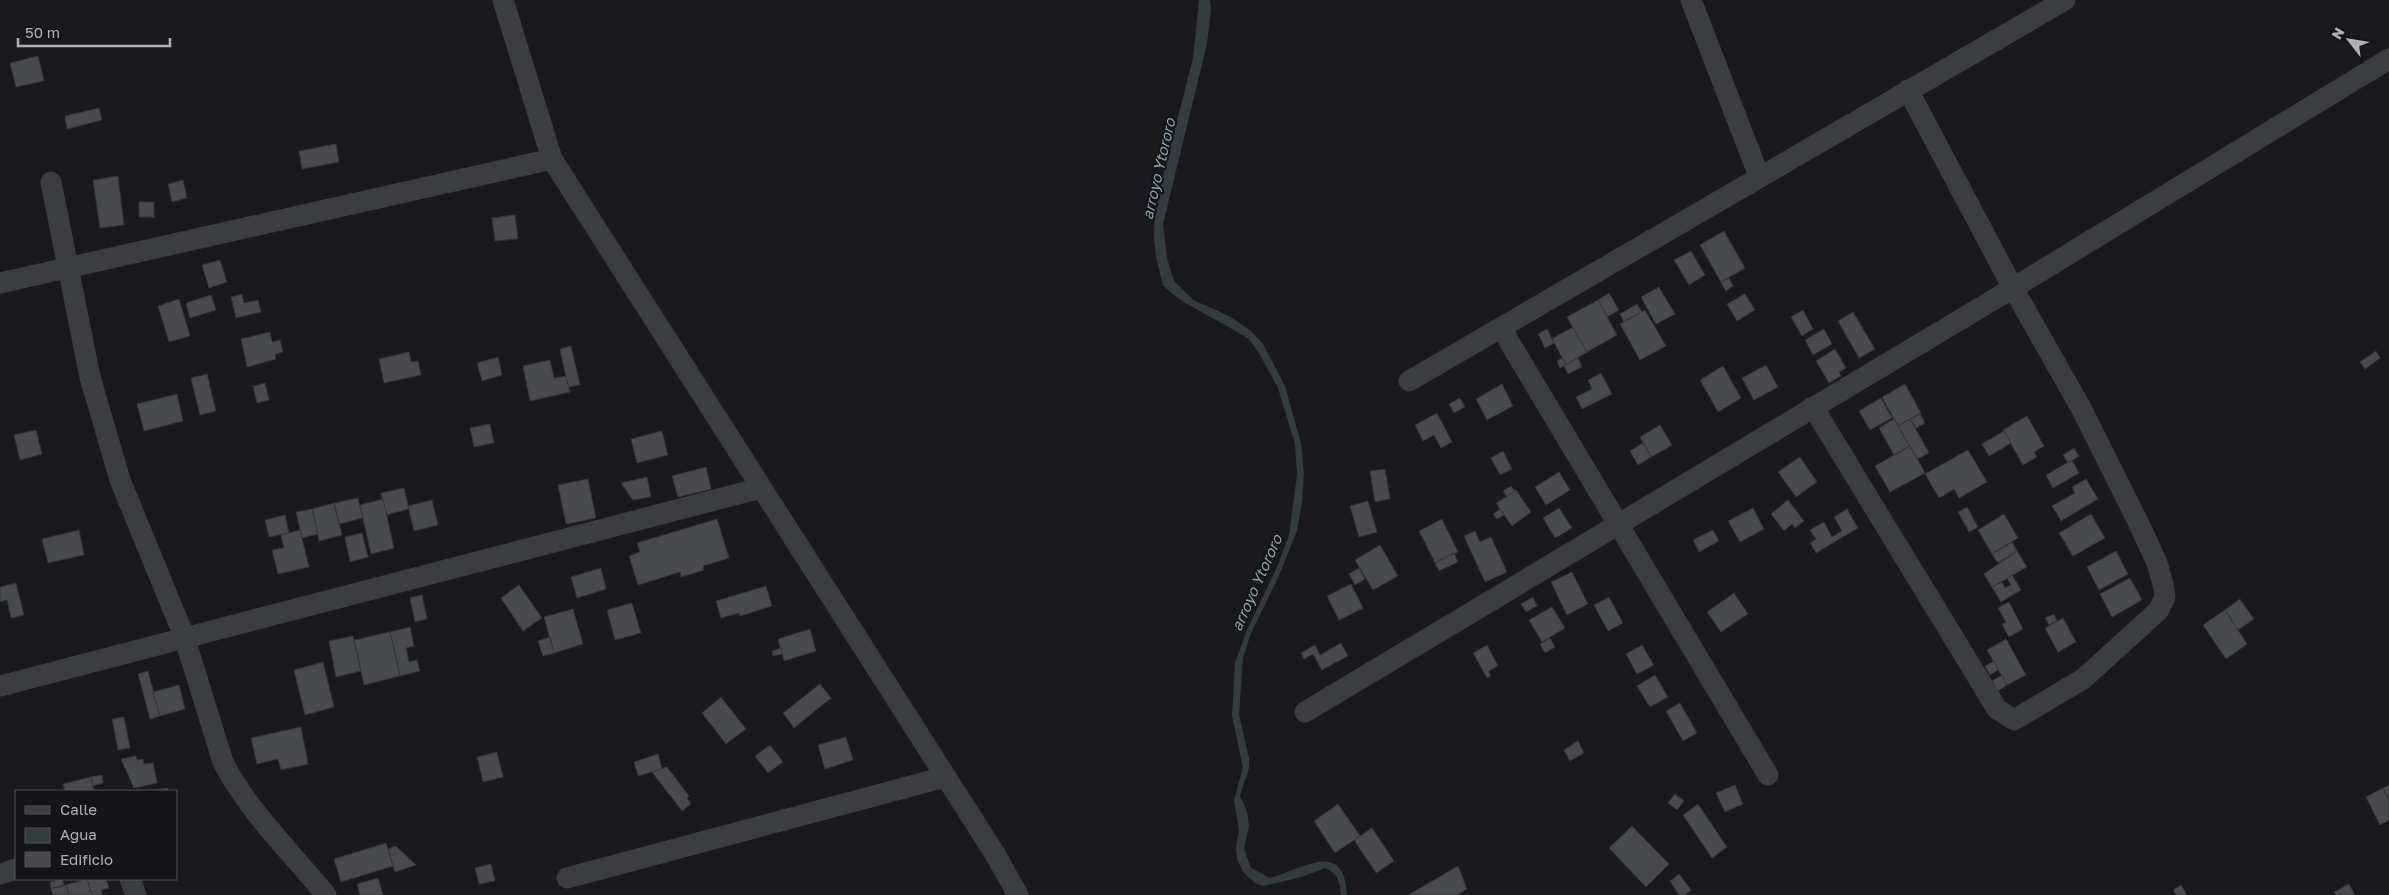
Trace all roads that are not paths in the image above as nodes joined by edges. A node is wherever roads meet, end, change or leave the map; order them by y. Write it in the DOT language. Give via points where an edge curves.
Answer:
graph roads {
  1 [pos="503,0"];
  2 [pos="1691,0"];
  3 [pos="2065,0"];
  4 [pos="2389,59"];
  5 [pos="1908,90"];
  6 [pos="552,159"];
  7 [pos="1759,176"];
  8 [pos="52,182"];
  9 [pos="67,266"];
  10 [pos="0,283"];
  11 [pos="2013,288"];
  12 [pos="1502,328"];
  13 [pos="1409,380"];
  14 [pos="1812,407"];
  15 [pos="761,488"];
  16 [pos="1619,523"];
  17 [pos="184,636"];
  18 [pos="0,686"];
  19 [pos="1305,712"];
  20 [pos="1768,774"];
  21 [pos="945,777"];
  22 [pos="15,870"];
  23 [pos="0,874"];
  24 [pos="568,878"];
  25 [pos="130,880"];
  26 [pos="136,895"];
  27 [pos="326,895"];
  28 [pos="1018,895"];
  1 -- 6 [label="street"];
  2 -- 7 [label="street"];
  3 -- 5 [label="street"];
  4 -- 11 [label="street"];
  5 -- 7 [label="street"];
  5 -- 11 [label="street"];
  6 -- 9 [label="street"];
  6 -- 15 [label="street"];
  7 -- 12 [label="street"];
  8 -- 9 [label="street"];
  9 -- 10 [label="street"];
  9 -- 17 [label="street" via="90,377 120,480"];
  11 -- 14 [label="street"];
  11 -- 14 [label="street" via="2081,408 2157,563 2165,597 2158,611 2083,679 2014,720 1997,709"];
  12 -- 13 [label="street"];
  12 -- 16 [label="street"];
  14 -- 16 [label="street"];
  15 -- 17 [label="street"];
  15 -- 21 [label="street"];
  16 -- 19 [label="street"];
  16 -- 20 [label="street"];
  17 -- 18 [label="street"];
  17 -- 27 [label="street" via="222,762 232,780"];
  21 -- 24 [label="street"];
  21 -- 28 [label="street"];
  22 -- 23 [label="street"];
  25 -- 26 [label="street"];
}
